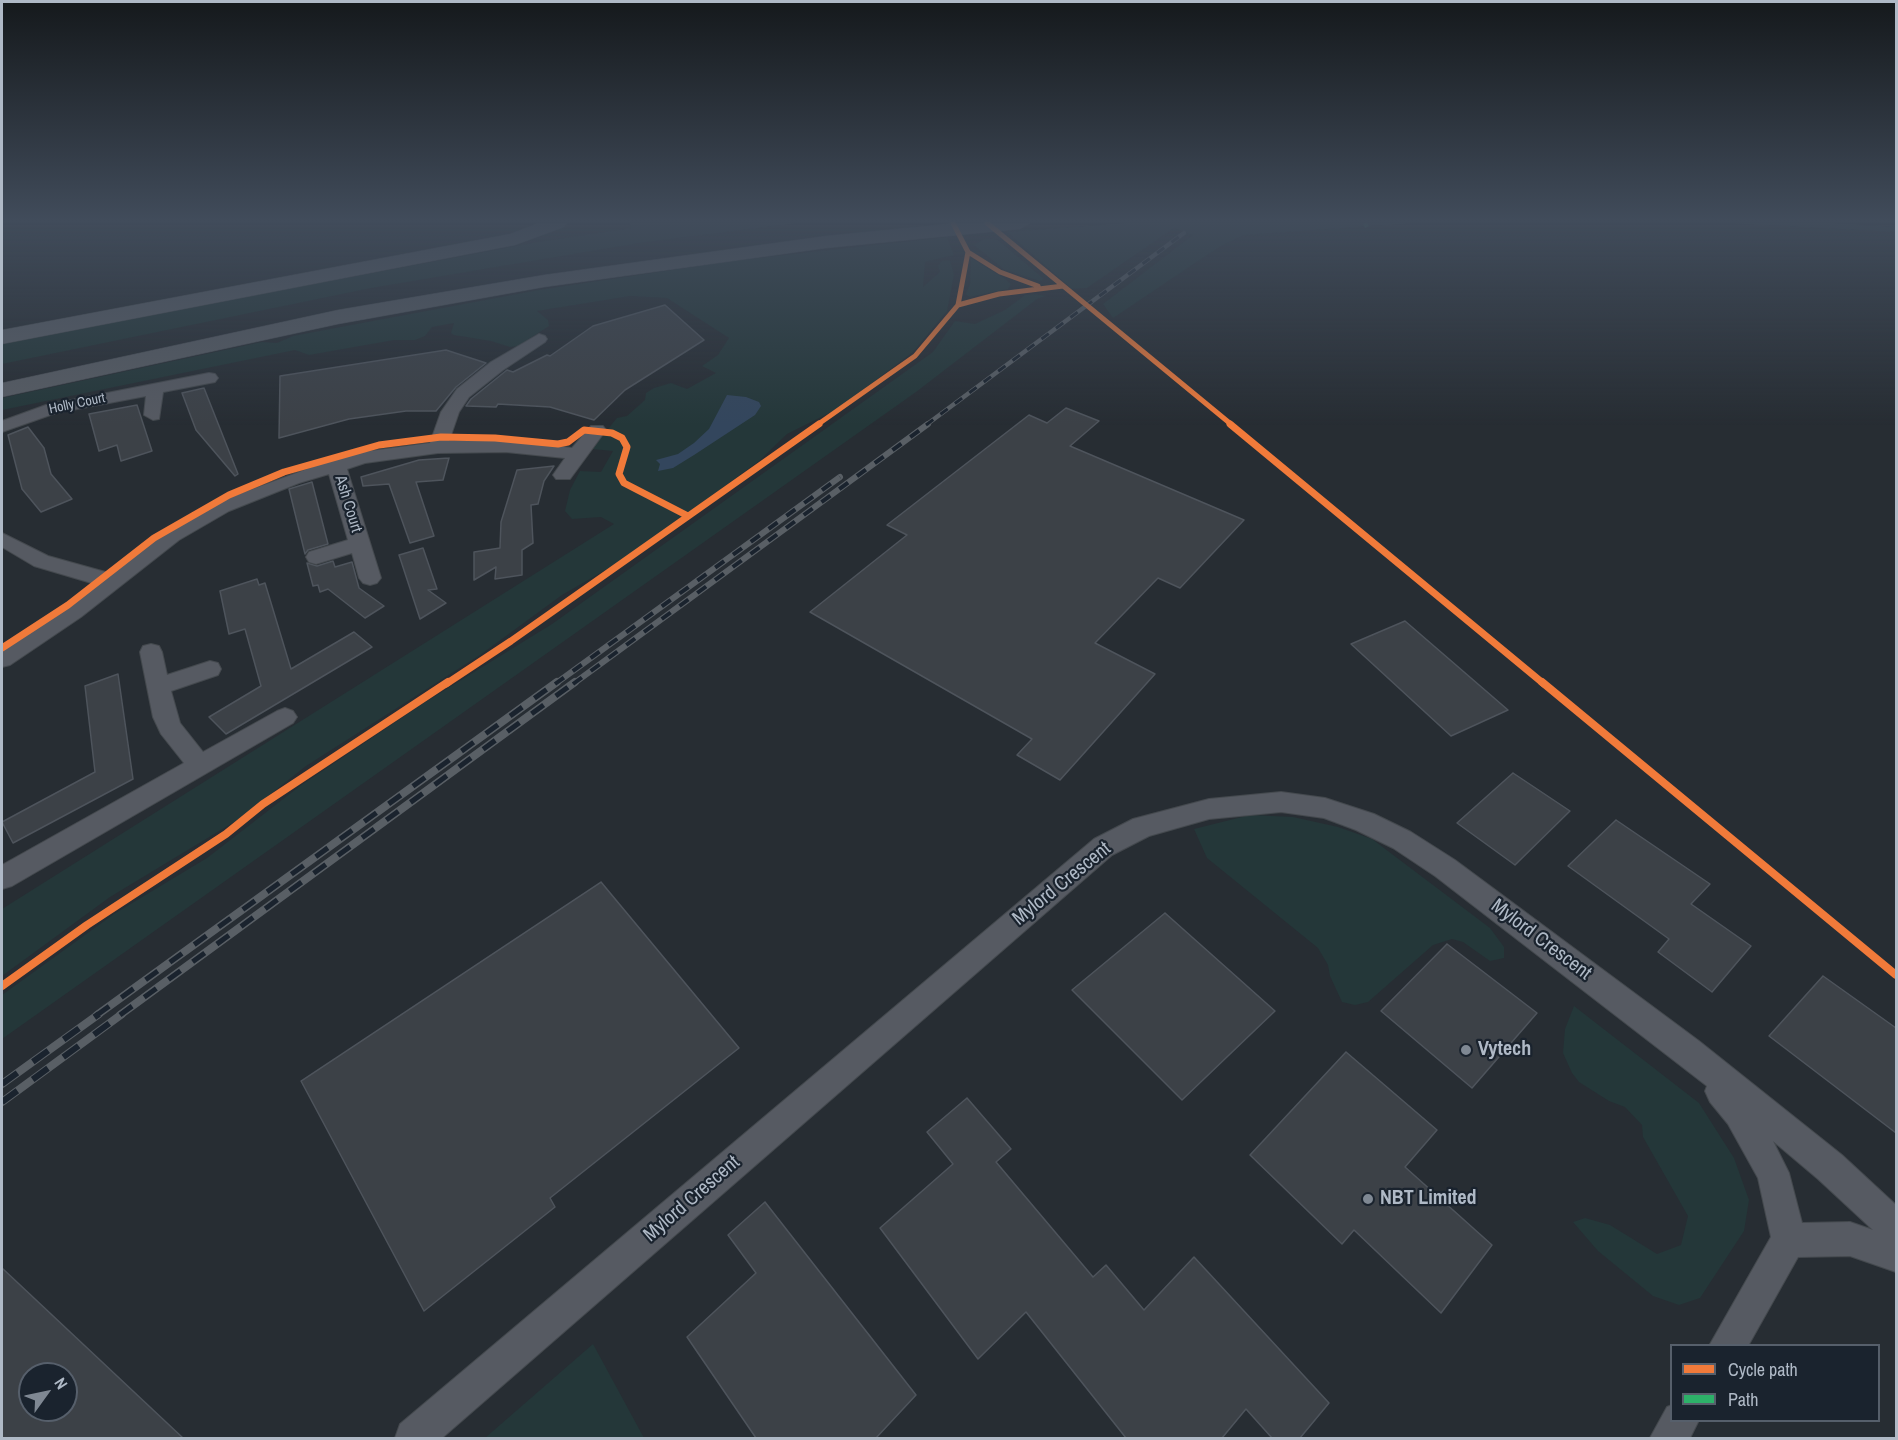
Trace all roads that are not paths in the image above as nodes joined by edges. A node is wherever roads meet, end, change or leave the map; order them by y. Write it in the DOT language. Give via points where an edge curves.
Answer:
graph roads {
  1 [pos="247,290"];
  2 [pos="416,290"];
  3 [pos="493,290"];
  4 [pos="2,337"];
  5 [pos="539,339"];
  6 [pos="485,350"];
  7 [pos="509,358"];
  8 [pos="2,375"];
  9 [pos="209,378"];
  10 [pos="155,389"];
  11 [pos="2,390"];
  12 [pos="153,416"];
  13 [pos="2,426"];
  14 [pos="597,430"];
  15 [pos="438,447"];
  16 [pos="577,454"];
  17 [pos="336,465"];
  18 [pos="564,475"];
  19 [pos="2,539"];
  20 [pos="359,544"];
  21 [pos="316,556"];
  22 [pos="370,578"];
  23 [pos="111,581"];
  24 [pos="151,652"];
  25 [pos="2,659"];
  26 [pos="210,669"];
  27 [pos="158,687"];
  28 [pos="285,717"];
  29 [pos="200,765"];
  30 [pos="2,878"];
  31 [pos="1688,1051"];
  32 [pos="1896,1228"];
  33 [pos="1789,1240"];
  34 [pos="1896,1255"];
  35 [pos="1728,1344"];
  36 [pos="1679,1422"];
  37 [pos="414,1438"];
  38 [pos="1669,1438"];
  1 -- 4 [label="main road"];
  2 -- 8 [label="main road"];
  3 -- 11 [label="main road" via="316,322"];
  5 -- 7 [label="street"];
  6 -- 7 [label="street"];
  7 -- 15 [label="street" via="456,402"];
  9 -- 10 [label="street, Holly Court"];
  10 -- 12 [label="street"];
  10 -- 13 [label="street, Holly Court" via="40,412"];
  14 -- 16 [label="street"];
  15 -- 16 [label="street" via="506,446"];
  15 -- 17 [label="street"];
  16 -- 18 [label="street"];
  17 -- 20 [label="street, Ash Court"];
  17 -- 23 [label="street" via="270,486 222,507 172,535"];
  19 -- 23 [label="street" via="41,561"];
  20 -- 21 [label="street, Ash Court"];
  20 -- 22 [label="street, Ash Court"];
  23 -- 25 [label="street" via="73,612"];
  24 -- 27 [label="street"];
  26 -- 27 [label="street"];
  27 -- 29 [label="street" via="170,728"];
  28 -- 29 [label="street"];
  29 -- 30 [label="street"];
  31 -- 32 [label="street, Mylord Crescent" via="1830,1167"];
  31 -- 33 [label="street" via="1739,1113 1773,1173"];
  31 -- 37 [label="street, Mylord Crescent" via="1445,867 1365,822 1325,808 1281,802 1220,807 1142,827 1103,847"];
  33 -- 34 [label="street" via="1850,1239"];
  33 -- 35 [label="street"];
  36 -- 38 [label="street"];
}
